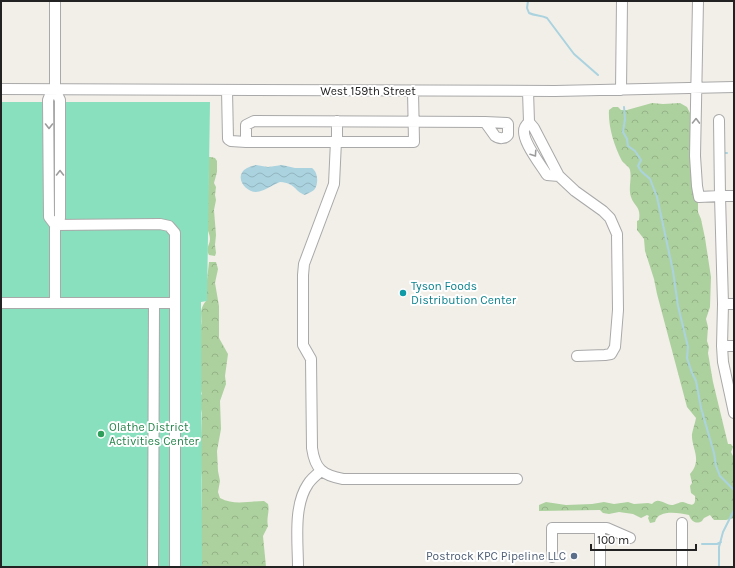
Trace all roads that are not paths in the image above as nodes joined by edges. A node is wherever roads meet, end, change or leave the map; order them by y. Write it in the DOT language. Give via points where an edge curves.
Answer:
graph roads {
  1 [pos="55,1"];
  2 [pos="622,1"];
  3 [pos="698,1"];
  4 [pos="697,87"];
  5 [pos="734,87"];
  6 [pos="1,89"];
  7 [pos="55,90"];
  8 [pos="228,90"];
  9 [pos="621,90"];
  10 [pos="413,91"];
  11 [pos="528,91"];
  12 [pos="719,120"];
  13 [pos="337,121"];
  14 [pos="414,121"];
  15 [pos="484,122"];
  16 [pos="246,142"];
  17 [pos="336,142"];
  18 [pos="720,196"];
  19 [pos="734,196"];
  20 [pos="49,198"];
  21 [pos="60,198"];
  22 [pos="55,225"];
  23 [pos="1,303"];
  24 [pos="54,303"];
  25 [pos="154,303"];
  26 [pos="175,303"];
  27 [pos="723,304"];
  28 [pos="734,304"];
  29 [pos="722,346"];
  30 [pos="734,346"];
  31 [pos="577,356"];
  32 [pos="734,413"];
  33 [pos="321,471"];
  34 [pos="517,479"];
  35 [pos="682,523"];
  36 [pos="600,528"];
  37 [pos="630,538"];
  38 [pos="552,557"];
  39 [pos="153,567"];
  40 [pos="174,567"];
  41 [pos="298,567"];
  42 [pos="600,567"];
  43 [pos="682,567"];
  1 -- 7 [label="street"];
  2 -- 9 [label="street"];
  3 -- 4 [label="street"];
  4 -- 5 [label="street, West 159th Street"];
  4 -- 9 [label="street, West 159th Street"];
  18 -- 4 [label="street, one-way" via="699,197 695,156"];
  6 -- 7 [label="street, West 159th Street"];
  7 -- 8 [label="street, West 159th Street"];
  7 -- 20 [label="street, one-way" via="48,100"];
  21 -- 7 [label="street, one-way" via="60,100"];
  8 -- 10 [label="street, West 159th Street"];
  8 -- 16 [label="street" via="228,139 231,142"];
  9 -- 11 [label="street, West 159th Street"];
  10 -- 11 [label="street, West 159th Street"];
  10 -- 14 [label="street"];
  11 -- 31 [label="street" via="529,122 524,132 528,146 547,175 559,176 575,191 604,211 617,234 618,310 615,347 610,354 604,356"];
  12 -- 18 [label="street"];
  13 -- 14 [label="street"];
  13 -- 16 [label="street" via="254,121 246,125"];
  13 -- 17 [label="street"];
  14 -- 15 [label="street"];
  14 -- 17 [label="street" via="414,142"];
  16 -- 17 [label="street"];
  17 -- 33 [label="street" via="334,184 304,264 303,275 303,345 311,359 312,448 316,465"];
  18 -- 19 [label="street"];
  18 -- 27 [label="street"];
  20 -- 21 [label="street"];
  20 -- 22 [label="street" via="49,218"];
  21 -- 22 [label="street" via="60,218"];
  22 -- 24 [label="street"];
  22 -- 26 [label="street" via="169,226 175,233"];
  23 -- 24 [label="street"];
  24 -- 25 [label="street"];
  25 -- 26 [label="street"];
  25 -- 39 [label="street"];
  26 -- 40 [label="street"];
  27 -- 28 [label="street"];
  27 -- 29 [label="street"];
  29 -- 30 [label="street"];
  29 -- 32 [label="street"];
  33 -- 34 [label="street" via="331,477 343,479"];
  33 -- 41 [label="street" via="308,484 300,501"];
  35 -- 43 [label="street"];
  36 -- 37 [label="street" via="607,528"];
  36 -- 38 [label="street" via="552,528"];
  36 -- 42 [label="street"];
}
